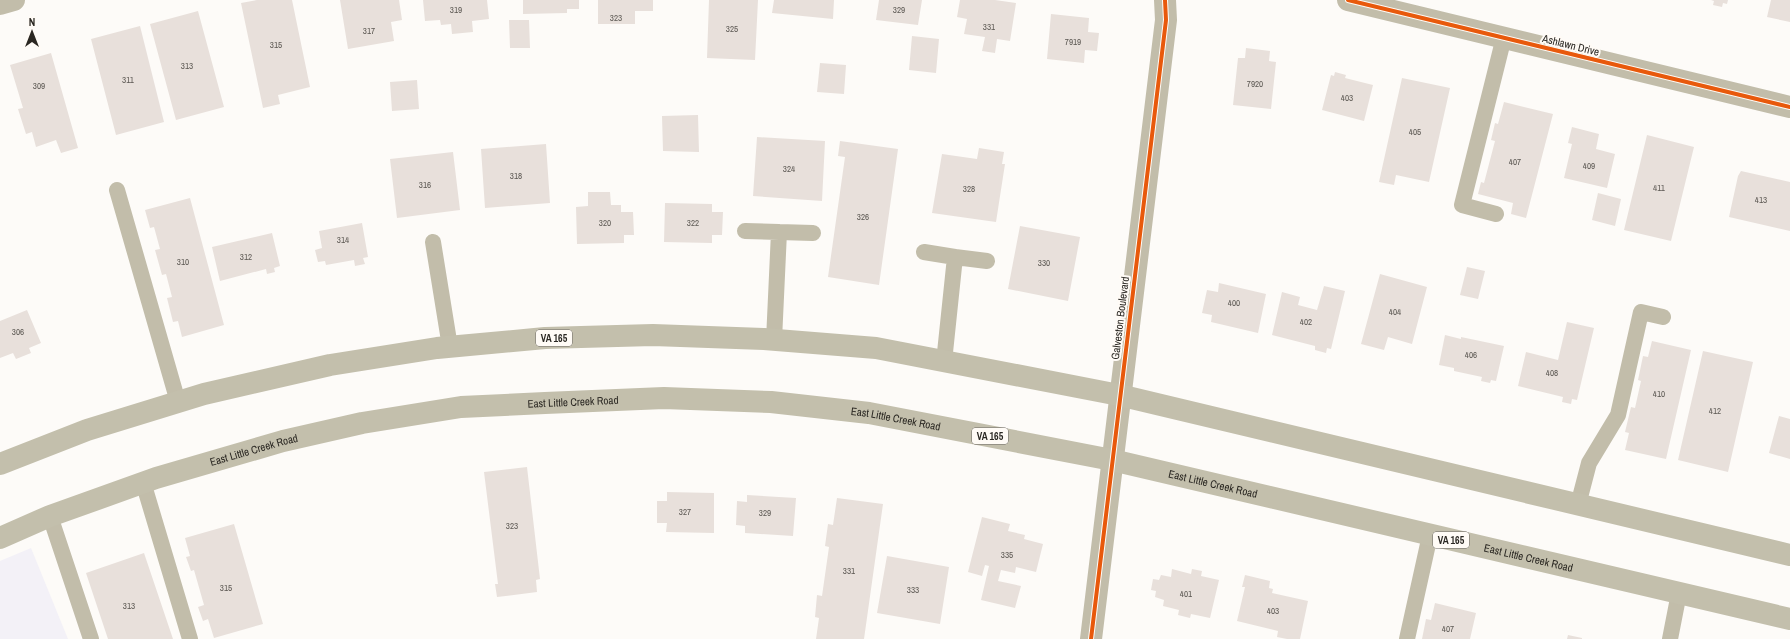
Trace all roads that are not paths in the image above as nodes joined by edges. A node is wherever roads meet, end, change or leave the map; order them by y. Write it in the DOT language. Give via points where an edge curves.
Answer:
graph roads {
  1 [pos="14,0"];
  2 [pos="1165,0"];
  3 [pos="1348,0"];
  4 [pos="0,4"];
  5 [pos="1504,38"];
  6 [pos="1790,107"];
  7 [pos="117,190"];
  8 [pos="1496,214"];
  9 [pos="745,231"];
  10 [pos="779,232"];
  11 [pos="812,233"];
  12 [pos="433,242"];
  13 [pos="924,252"];
  14 [pos="955,257"];
  15 [pos="987,261"];
  16 [pos="1663,317"];
  17 [pos="774,340"];
  18 [pos="450,347"];
  19 [pos="944,362"];
  20 [pos="1119,395"];
  21 [pos="178,402"];
  22 [pos="1112,460"];
  23 [pos="0,464"];
  24 [pos="143,482"];
  25 [pos="1578,505"];
  26 [pos="50,516"];
  27 [pos="1430,535"];
  28 [pos="0,538"];
  29 [pos="1790,555"];
  30 [pos="1679,593"];
  31 [pos="1790,619"];
  32 [pos="91,639"];
  33 [pos="190,639"];
  34 [pos="1091,639"];
  35 [pos="1407,639"];
  36 [pos="1670,639"];
  1 -- 4 [label="street"];
  2 -- 20 [label="street, Galveston Boulevard" via="1166,20"];
  3 -- 5 [label="street, Ashlawn Drive"];
  5 -- 6 [label="street, Ashlawn Drive"];
  5 -- 8 [label="lane" via="1462,205"];
  7 -- 21 [label="lane"];
  9 -- 10 [label="lane"];
  10 -- 11 [label="lane"];
  10 -- 17 [label="lane"];
  12 -- 18 [label="lane"];
  13 -- 14 [label="lane"];
  14 -- 15 [label="lane"];
  14 -- 19 [label="lane"];
  16 -- 25 [label="lane" via="1641,312 1618,415 1589,464"];
  17 -- 18 [label="main road, VA 165" via="653,335 545,338"];
  17 -- 19 [label="main road, VA 165" via="876,348"];
  18 -- 21 [label="main road, VA 165" via="330,365"];
  19 -- 20 [label="main road, VA 165"];
  20 -- 22 [label="street, Galveston Boulevard"];
  20 -- 25 [label="main road, VA 165"];
  21 -- 23 [label="main road, VA 165" via="87,430"];
  22 -- 24 [label="main road, East Little Creek Road / VA 165" via="869,412 771,402 664,398 461,407 362,423 283,441"];
  22 -- 27 [label="main road, East Little Creek Road / VA 165"];
  22 -- 34 [label="street, Galveston Boulevard"];
  24 -- 26 [label="main road, East Little Creek Road / VA 165"];
  24 -- 33 [label="lane"];
  25 -- 29 [label="main road, VA 165"];
  26 -- 28 [label="main road, East Little Creek Road / VA 165"];
  26 -- 32 [label="lane"];
  27 -- 30 [label="main road, East Little Creek Road / VA 165"];
  27 -- 35 [label="lane"];
  30 -- 31 [label="main road, East Little Creek Road / VA 165"];
  30 -- 36 [label="lane"];
}
